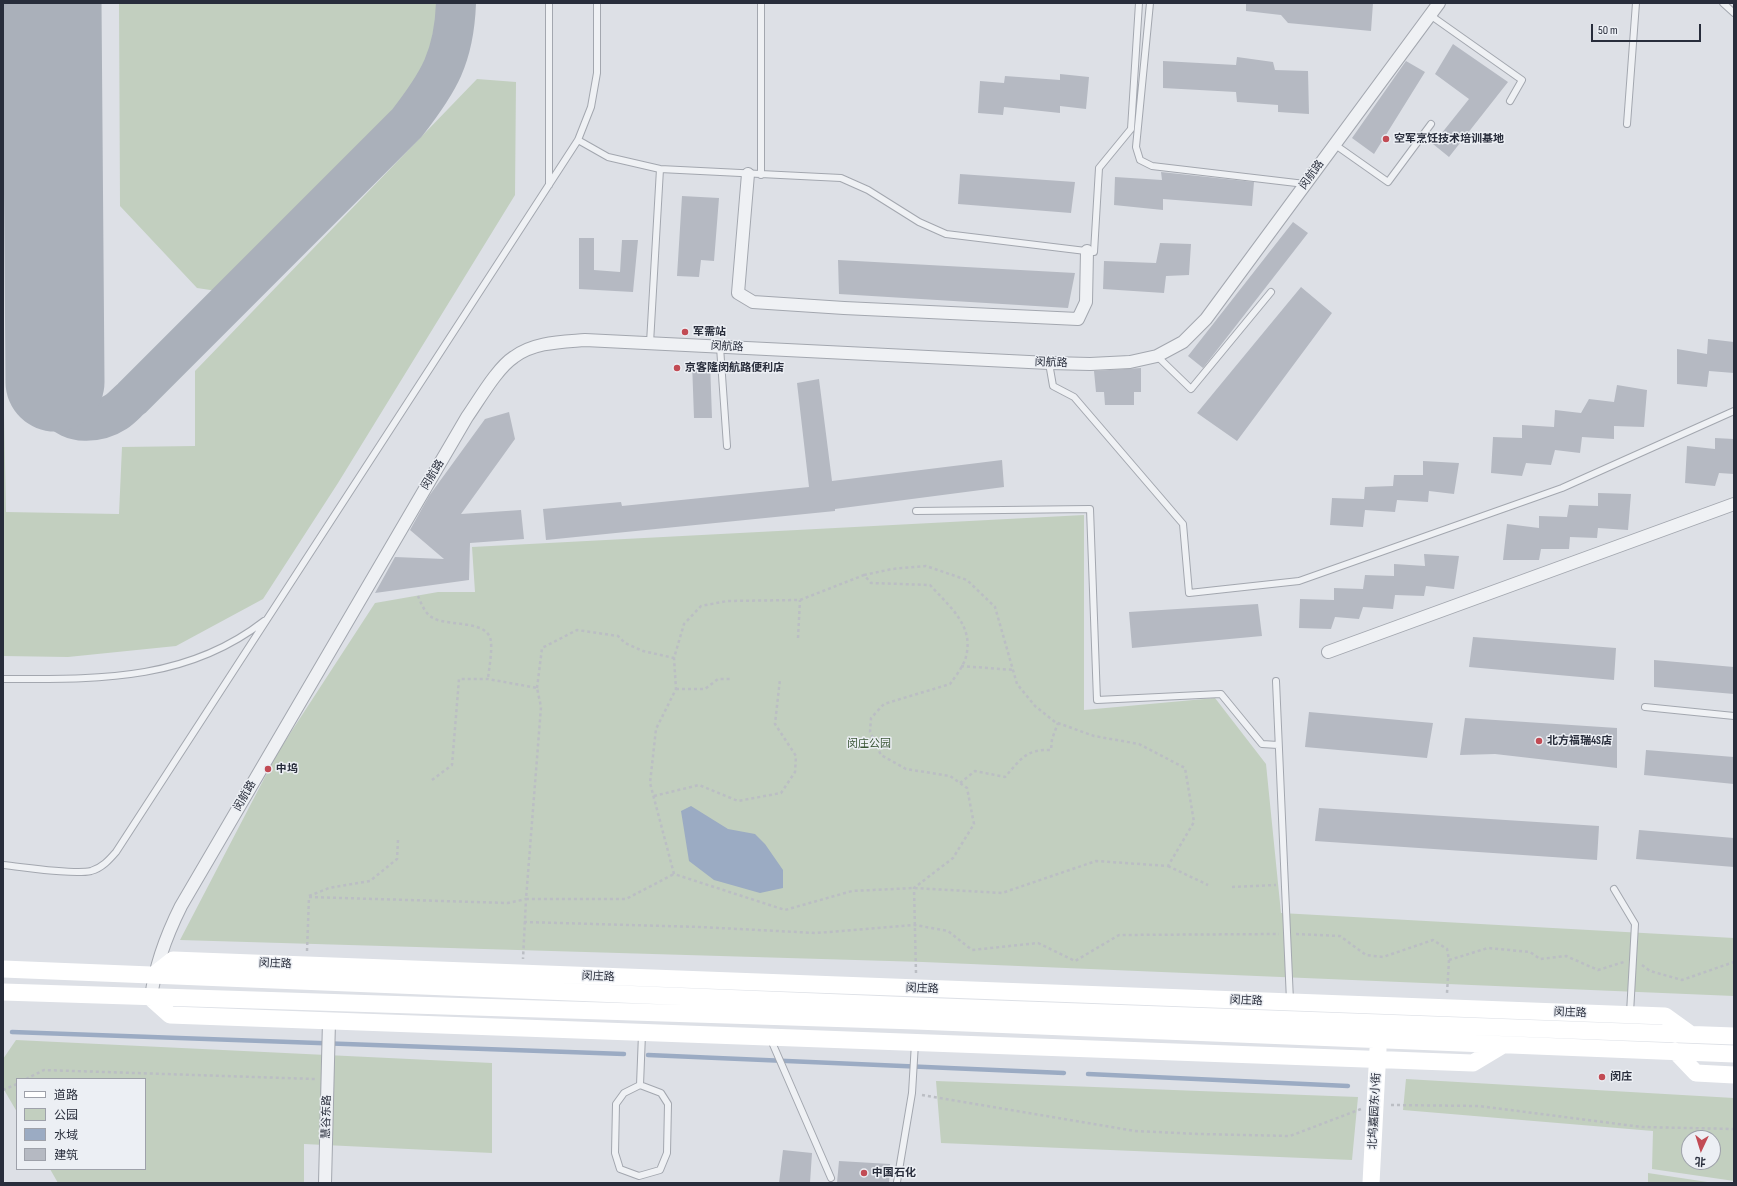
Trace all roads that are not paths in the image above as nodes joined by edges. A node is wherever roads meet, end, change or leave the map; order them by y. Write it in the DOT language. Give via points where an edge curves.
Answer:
graph roads {
  1 [pos="549,3"];
  2 [pos="598,3"];
  3 [pos="761,3"];
  4 [pos="1139,3"];
  5 [pos="1150,3"];
  6 [pos="1438,3"];
  7 [pos="1636,3"];
  8 [pos="1722,3"];
  9 [pos="1734,13"];
  10 [pos="1430,15"];
  11 [pos="1510,101"];
  12 [pos="1431,124"];
  13 [pos="1628,124"];
  14 [pos="578,140"];
  15 [pos="1334,144"];
  16 [pos="660,169"];
  17 [pos="748,174"];
  18 [pos="761,175"];
  19 [pos="1305,184"];
  20 [pos="549,185"];
  21 [pos="1087,251"];
  22 [pos="1271,292"];
  23 [pos="650,343"];
  24 [pos="720,347"];
  25 [pos="1157,356"];
  26 [pos="1049,363"];
  27 [pos="1734,411"];
  28 [pos="727,446"];
  29 [pos="1734,504"];
  30 [pos="916,511"];
  31 [pos="268,618"];
  32 [pos="1328,652"];
  33 [pos="3,679"];
  34 [pos="1276,681"];
  35 [pos="1645,707"];
  36 [pos="1734,716"];
  37 [pos="1278,744"];
  38 [pos="3,865"];
  39 [pos="1614,889"];
  40 [pos="3,968"];
  41 [pos="154,975"];
  42 [pos="3,992"];
  43 [pos="151,998"];
  44 [pos="1290,1002"];
  45 [pos="916,1005"];
  46 [pos="1630,1015"];
  47 [pos="329,1028"];
  48 [pos="642,1033"];
  49 [pos="1690,1034"];
  50 [pos="1734,1036"];
  51 [pos="770,1037"];
  52 [pos="1379,1040"];
  53 [pos="915,1042"];
  54 [pos="1503,1045"];
  55 [pos="1675,1051"];
  56 [pos="1734,1054"];
  57 [pos="1378,1060"];
  58 [pos="1734,1075"];
  59 [pos="640,1085"];
  60 [pos="831,1178"];
  61 [pos="638,1180"];
  62 [pos="897,1182"];
  63 [pos="325,1183"];
  64 [pos="1371,1183"];
  1 -- 20 [label="lane"];
  2 -- 14 [label="lane" via="597,73 591,107"];
  3 -- 18 [label="lane"];
  4 -- 21 [label="lane" via="1131,129 1099,168 1094,252"];
  5 -- 19 [label="lane" via="1136,147 1140,160 1152,166"];
  6 -- 10 [label="street, 闵航路"];
  7 -- 13 [label="lane"];
  8 -- 9 [label="lane"];
  10 -- 11 [label="lane" via="1522,80"];
  10 -- 15 [label="street, 闵航路"];
  12 -- 15 [label="lane" via="1388,182"];
  14 -- 16 [label="lane" via="608,157"];
  14 -- 20 [label="lane"];
  15 -- 19 [label="street, 闵航路"];
  16 -- 17 [label="lane"];
  16 -- 23 [label="lane"];
  17 -- 18 [label="lane"];
  17 -- 21 [label="street" via="738,293 753,302 1078,319 1086,302"];
  18 -- 21 [label="lane" via="841,178 868,190 919,222 946,234"];
  19 -- 25 [label="street, 闵航路" via="1206,319 1183,342"];
  20 -- 31 [label="lane"];
  22 -- 25 [label="lane" via="1191,389"];
  23 -- 24 [label="street, 闵航路"];
  23 -- 41 [label="street, 闵航路" via="585,340 537,346 514,357 494,378 467,418 181,906 168,933"];
  24 -- 26 [label="street, 闵航路"];
  24 -- 28 [label="lane"];
  25 -- 26 [label="street, 闵航路" via="1130,362"];
  26 -- 27 [label="lane" via="1054,386 1074,397 1183,524 1189,593 1299,581 1562,488"];
  29 -- 32 [label="street"];
  30 -- 37 [label="lane" via="1090,509 1097,700 1221,694 1262,744"];
  31 -- 33 [label="lane" via="230,643 169,668 99,678"];
  31 -- 38 [label="lane" via="106,864 91,871 74,872"];
  34 -- 37 [label="lane"];
  35 -- 36 [label="lane"];
  37 -- 44 [label="lane"];
  39 -- 46 [label="lane" via="1635,924"];
  40 -- 41 [label="main road, 闵庄路"];
  41 -- 43 [label="street, 闵航路"];
  41 -- 45 [label="main road, 闵庄路"];
  41 -- 45 [label="main road, 闵庄路" via="173,960 307,965 522,974"];
  42 -- 43 [label="main road, 闵庄路"];
  43 -- 45 [label="main road, 闵庄路"];
  43 -- 47 [label="main road" via="170,1015"];
  44 -- 45 [label="main road, 闵庄路"];
  44 -- 46 [label="main road, 闵庄路"];
  45 -- 49 [label="main road, 闵庄路"];
  45 -- 52 [label="main road, 闵庄路"];
  45 -- 53 [label="street"];
  46 -- 49 [label="main road, 闵庄路" via="1665,1016"];
  47 -- 48 [label="main road"];
  47 -- 63 [label="street, 慧谷东路"];
  48 -- 51 [label="main road"];
  48 -- 59 [label="lane"];
  49 -- 50 [label="main road, 闵庄路"];
  51 -- 53 [label="main road"];
  51 -- 60 [label="lane"];
  52 -- 54 [label="main road, 闵庄路"];
  52 -- 57 [label="main road, 北坞嘉园东小街"];
  53 -- 57 [label="main road"];
  53 -- 62 [label="lane" via="912,1093"];
  54 -- 55 [label="main road, 闵庄路"];
  54 -- 57 [label="main road" via="1473,1064"];
  55 -- 56 [label="main road, 闵庄路"];
  55 -- 58 [label="main road" via="1696,1073"];
  57 -- 64 [label="main road, 北坞嘉园东小街"];
  59 -- 61 [label="lane" via="624,1093 616,1104 615,1153 620,1169"];
  59 -- 61 [label="lane" via="661,1093 668,1104 668,1119 667,1153 660,1170"];
}
